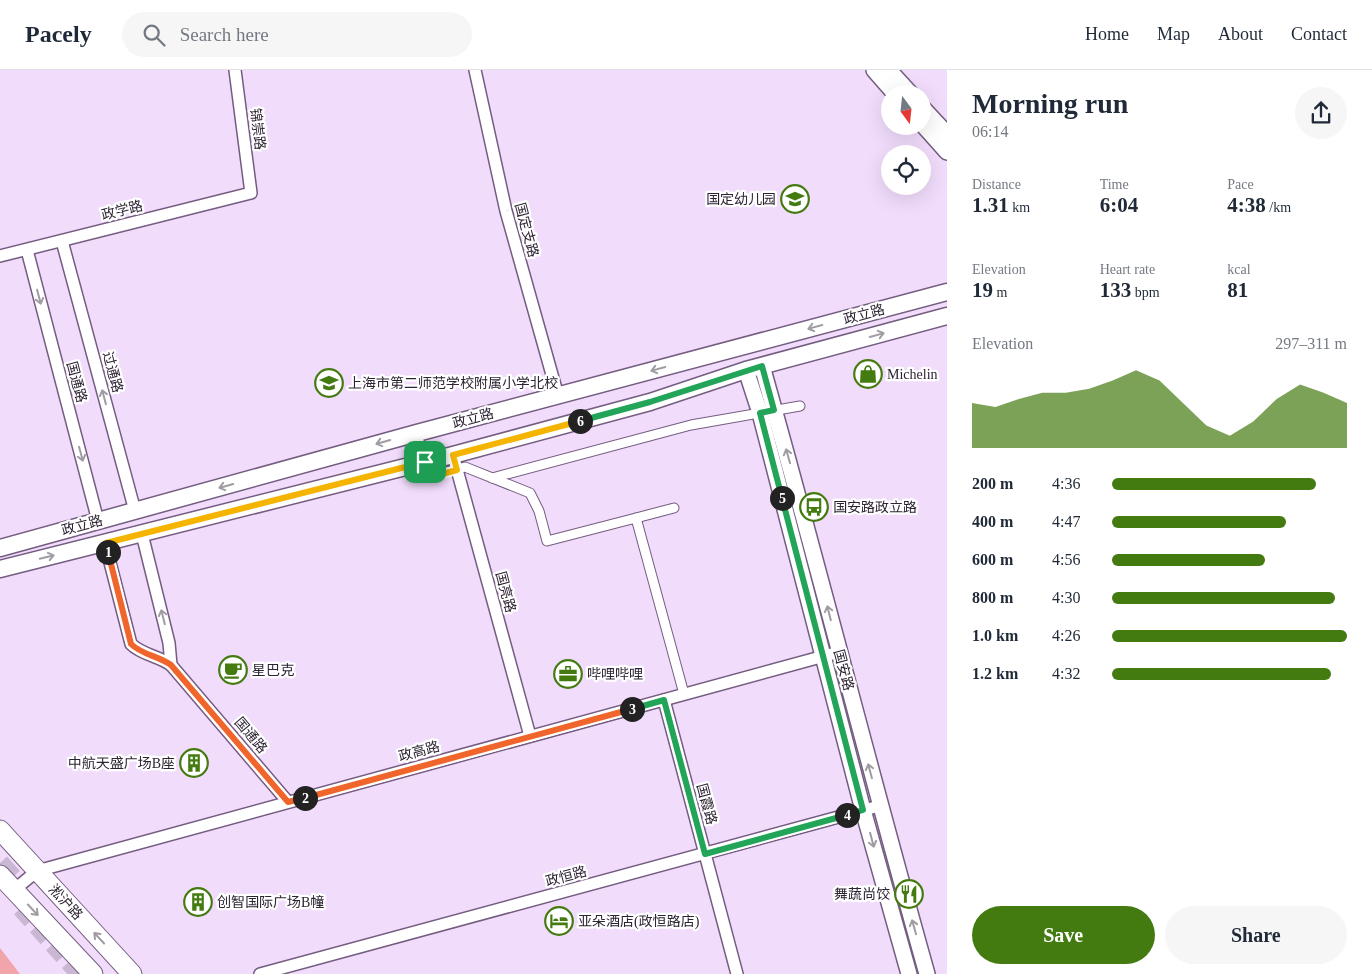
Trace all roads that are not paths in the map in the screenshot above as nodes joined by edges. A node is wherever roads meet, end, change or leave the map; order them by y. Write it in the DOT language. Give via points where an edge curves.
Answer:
graph roads {
  1 [pos="235,70"];
  2 [pos="475,70"];
  3 [pos="874,70"];
  4 [pos="889,70"];
  5 [pos="887,85"];
  6 [pos="903,85"];
  7 [pos="931,117"];
  8 [pos="931,134"];
  9 [pos="947,134"];
  10 [pos="947,152"];
  11 [pos="251,193"];
  12 [pos="62,241"];
  13 [pos="27,250"];
  14 [pos="0,256"];
  15 [pos="947,292"];
  16 [pos="947,316"];
  17 [pos="762,366"];
  18 [pos="746,370"];
  19 [pos="558,396"];
  20 [pos="800,406"];
  21 [pos="767,411"];
  22 [pos="417,433"];
  23 [pos="425,462"];
  24 [pos="455,462"];
  25 [pos="492,478"];
  26 [pos="674,508"];
  27 [pos="135,511"];
  28 [pos="636,518"];
  29 [pos="98,521"];
  30 [pos="142,534"];
  31 [pos="106,543"];
  32 [pos="0,548"];
  33 [pos="0,569"];
  34 [pos="839,652"];
  35 [pos="823,657"];
  36 [pos="171,665"];
  37 [pos="684,694"];
  38 [pos="664,700"];
  39 [pos="530,736"];
  40 [pos="288,802"];
  41 [pos="880,806"];
  42 [pos="863,810"];
  43 [pos="0,830"];
  44 [pos="705,854"];
  45 [pos="37,871"];
  46 [pos="0,875"];
  47 [pos="14,890"];
  48 [pos="93,974"];
  49 [pos="132,974"];
  50 [pos="260,974"];
  51 [pos="737,974"];
  52 [pos="909,974"];
  53 [pos="927,974"];
  1 -- 11 [label="street, 锦崇路"];
  2 -- 19 [label="street, 国定支路" via="506,211"];
  3 -- 5 [label="street"];
  4 -- 6 [label="street"];
  7 -- 9 [label="street"];
  8 -- 10 [label="street"];
  11 -- 12 [label="street, 政学路"];
  12 -- 13 [label="street, 政学路"];
  27 -- 12 [label="street, 过通路, one-way"];
  13 -- 14 [label="street, 政学路"];
  13 -- 29 [label="street, 国通路, one-way"];
  15 -- 19 [label="main road, 政立路, one-way"];
  17 -- 16 [label="main road, 政立路, one-way"];
  17 -- 18 [label="main road, 政立路"];
  17 -- 21 [label="street, 国安路"];
  18 -- 21 [label="street, 国安路"];
  18 -- 24 [label="main road, 政立路"];
  19 -- 22 [label="main road, 政立路"];
  20 -- 21 [label="street"];
  21 -- 25 [label="street" via="691,425"];
  34 -- 21 [label="street, 国安路, one-way" via="803,509"];
  21 -- 35 [label="street, 国安路"];
  22 -- 23 [label="street"];
  22 -- 27 [label="main road, 政立路, one-way"];
  23 -- 24 [label="main road, 政立路"];
  23 -- 30 [label="main road, 政立路"];
  24 -- 25 [label="street"];
  24 -- 39 [label="street, 国亮路"];
  25 -- 28 [label="street" via="530,493 539,511 546,541"];
  26 -- 28 [label="street"];
  27 -- 29 [label="main road, 政立路"];
  28 -- 37 [label="street"];
  29 -- 32 [label="main road, 政立路"];
  30 -- 31 [label="main road, 政立路"];
  36 -- 30 [label="street, one-way" via="169,644"];
  33 -- 31 [label="main road, 政立路, one-way"];
  31 -- 36 [label="street, 国通路" via="131,644"];
  34 -- 35 [label="street, 政高路"];
  41 -- 34 [label="street, 国安路, one-way"];
  35 -- 37 [label="street, 政高路"];
  35 -- 42 [label="street, 国安路"];
  36 -- 40 [label="street, 国通路"];
  37 -- 38 [label="street, 政高路"];
  38 -- 39 [label="street, 政高路"];
  38 -- 44 [label="street, 国霞路"];
  39 -- 40 [label="street, 政高路"];
  40 -- 45 [label="street, 政高路"];
  41 -- 42 [label="street, 政恒路"];
  53 -- 41 [label="street, 国安路, one-way"];
  42 -- 44 [label="street, 政恒路"];
  42 -- 52 [label="street, 国安路, one-way"];
  43 -- 45 [label="main road, 淞沪路"];
  44 -- 50 [label="street, 政恒路"];
  44 -- 51 [label="street, 国霞路"];
  45 -- 47 [label="street, 政高路"];
  49 -- 45 [label="main road, 淞沪路, one-way"];
  46 -- 47 [label="main road"];
  47 -- 48 [label="main road, one-way"];
}
